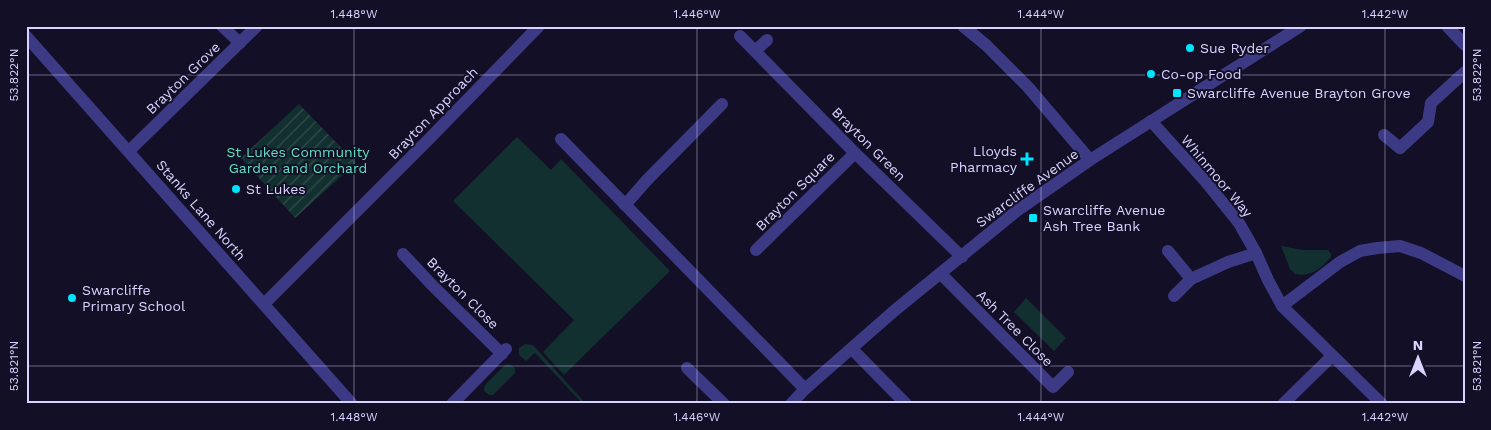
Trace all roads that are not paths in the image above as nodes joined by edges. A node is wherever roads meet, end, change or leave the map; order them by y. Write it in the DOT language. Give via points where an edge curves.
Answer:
graph roads {
  1 [pos="222,26"];
  2 [pos="257,26"];
  3 [pos="539,26"];
  4 [pos="963,26"];
  5 [pos="1301,26"];
  6 [pos="1447,26"];
  7 [pos="26,36"];
  8 [pos="740,36"];
  9 [pos="767,40"];
  10 [pos="240,43"];
  11 [pos="1465,45"];
  12 [pos="755,52"];
  13 [pos="1465,72"];
  14 [pos="722,104"];
  15 [pos="1151,122"];
  16 [pos="1384,134"];
  17 [pos="561,139"];
  18 [pos="129,150"];
  19 [pos="855,153"];
  20 [pos="1090,160"];
  21 [pos="626,205"];
  22 [pos="756,250"];
  23 [pos="1168,251"];
  24 [pos="1256,252"];
  25 [pos="403,254"];
  26 [pos="962,257"];
  27 [pos="940,274"];
  28 [pos="1465,276"];
  29 [pos="1191,279"];
  30 [pos="1174,296"];
  31 [pos="264,304"];
  32 [pos="1282,306"];
  33 [pos="852,349"];
  34 [pos="1332,356"];
  35 [pos="687,368"];
  36 [pos="1068,372"];
  37 [pos="805,389"];
  38 [pos="352,404"];
  39 [pos="452,404"];
  40 [pos="724,404"];
  41 [pos="791,404"];
  42 [pos="906,404"];
  43 [pos="1283,404"];
  44 [pos="1382,404"];
  1 -- 10 [label="street"];
  2 -- 10 [label="street, Brayton Grove"];
  3 -- 31 [label="street, Brayton Approach"];
  4 -- 20 [label="street" via="1028,87"];
  5 -- 15 [label="street, Swarcliffe Avenue"];
  6 -- 11 [label="street"];
  7 -- 18 [label="street, Stanks Lane North"];
  8 -- 12 [label="street, Brayton Green"];
  9 -- 12 [label="street"];
  10 -- 18 [label="street, Brayton Grove"];
  12 -- 19 [label="street, Brayton Green"];
  13 -- 16 [label="street" via="1430,104 1428,122 1400,148"];
  14 -- 21 [label="street"];
  15 -- 20 [label="street, Swarcliffe Avenue"];
  15 -- 24 [label="street, Whinmoor Way" via="1206,182 1239,223"];
  17 -- 21 [label="street"];
  18 -- 31 [label="street, Stanks Lane North"];
  19 -- 22 [label="street, Brayton Square"];
  19 -- 26 [label="street, Brayton Green"];
  20 -- 26 [label="street, Swarcliffe Avenue" via="1018,210"];
  21 -- 37 [label="street"];
  23 -- 29 [label="street"];
  24 -- 29 [label="street"];
  24 -- 32 [label="street, Whinmoor Way"];
  25 -- 39 [label="street, Brayton Close" via="504,351"];
  26 -- 27 [label="street, Swarcliffe Avenue"];
  27 -- 33 [label="street, Swarcliffe Avenue"];
  27 -- 36 [label="street, Ash Tree Close" via="1054,387"];
  28 -- 32 [label="street" via="1400,246 1377,248 1360,251 1340,262"];
  29 -- 30 [label="street"];
  31 -- 38 [label="street, Stanks Lane North"];
  32 -- 34 [label="street, Whinmoor Way"];
  33 -- 37 [label="street, Swarcliffe Avenue"];
  33 -- 42 [label="street"];
  34 -- 43 [label="street"];
  34 -- 44 [label="street, Whinmoor Way"];
  35 -- 40 [label="street"];
  37 -- 41 [label="street, Swarcliffe Avenue"];
}
